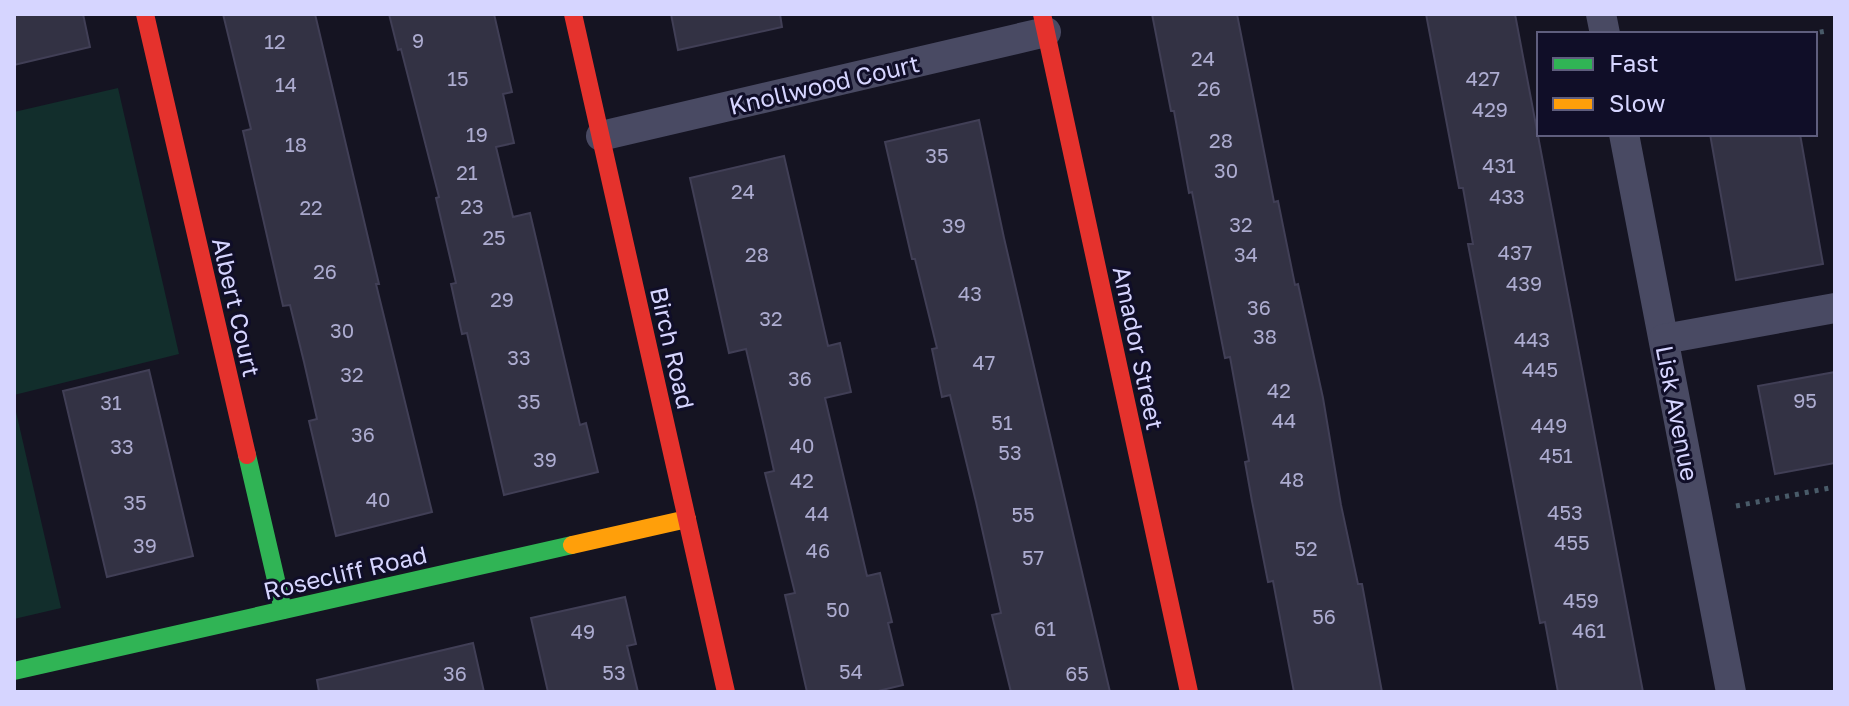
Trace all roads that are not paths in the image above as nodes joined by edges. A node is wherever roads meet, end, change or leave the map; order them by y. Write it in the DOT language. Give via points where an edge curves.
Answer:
graph roads {
  1 [pos="145,14"];
  2 [pos="573,14"];
  3 [pos="1044,23"];
  4 [pos="601,136"];
  5 [pos="1624,136"];
  6 [pos="1835,308"];
  7 [pos="1664,339"];
  8 [pos="687,519"];
  9 [pos="283,610"];
  10 [pos="14,671"];
  11 [pos="726,692"];
  12 [pos="1189,692"];
  13 [pos="1731,692"];
  1 -- 9 [label="street, Albert Court"];
  2 -- 4 [label="street, Birch Road"];
  3 -- 4 [label="street, Knollwood Court"];
  3 -- 12 [label="street, Amador Street"];
  4 -- 8 [label="street, Birch Road"];
  5 -- 7 [label="street, Lisk Avenue"];
  6 -- 7 [label="street"];
  7 -- 13 [label="street, Lisk Avenue"];
  8 -- 9 [label="street, Rosecliff Road"];
  8 -- 11 [label="street, Birch Road"];
  9 -- 10 [label="street, Rosecliff Road"];
}
